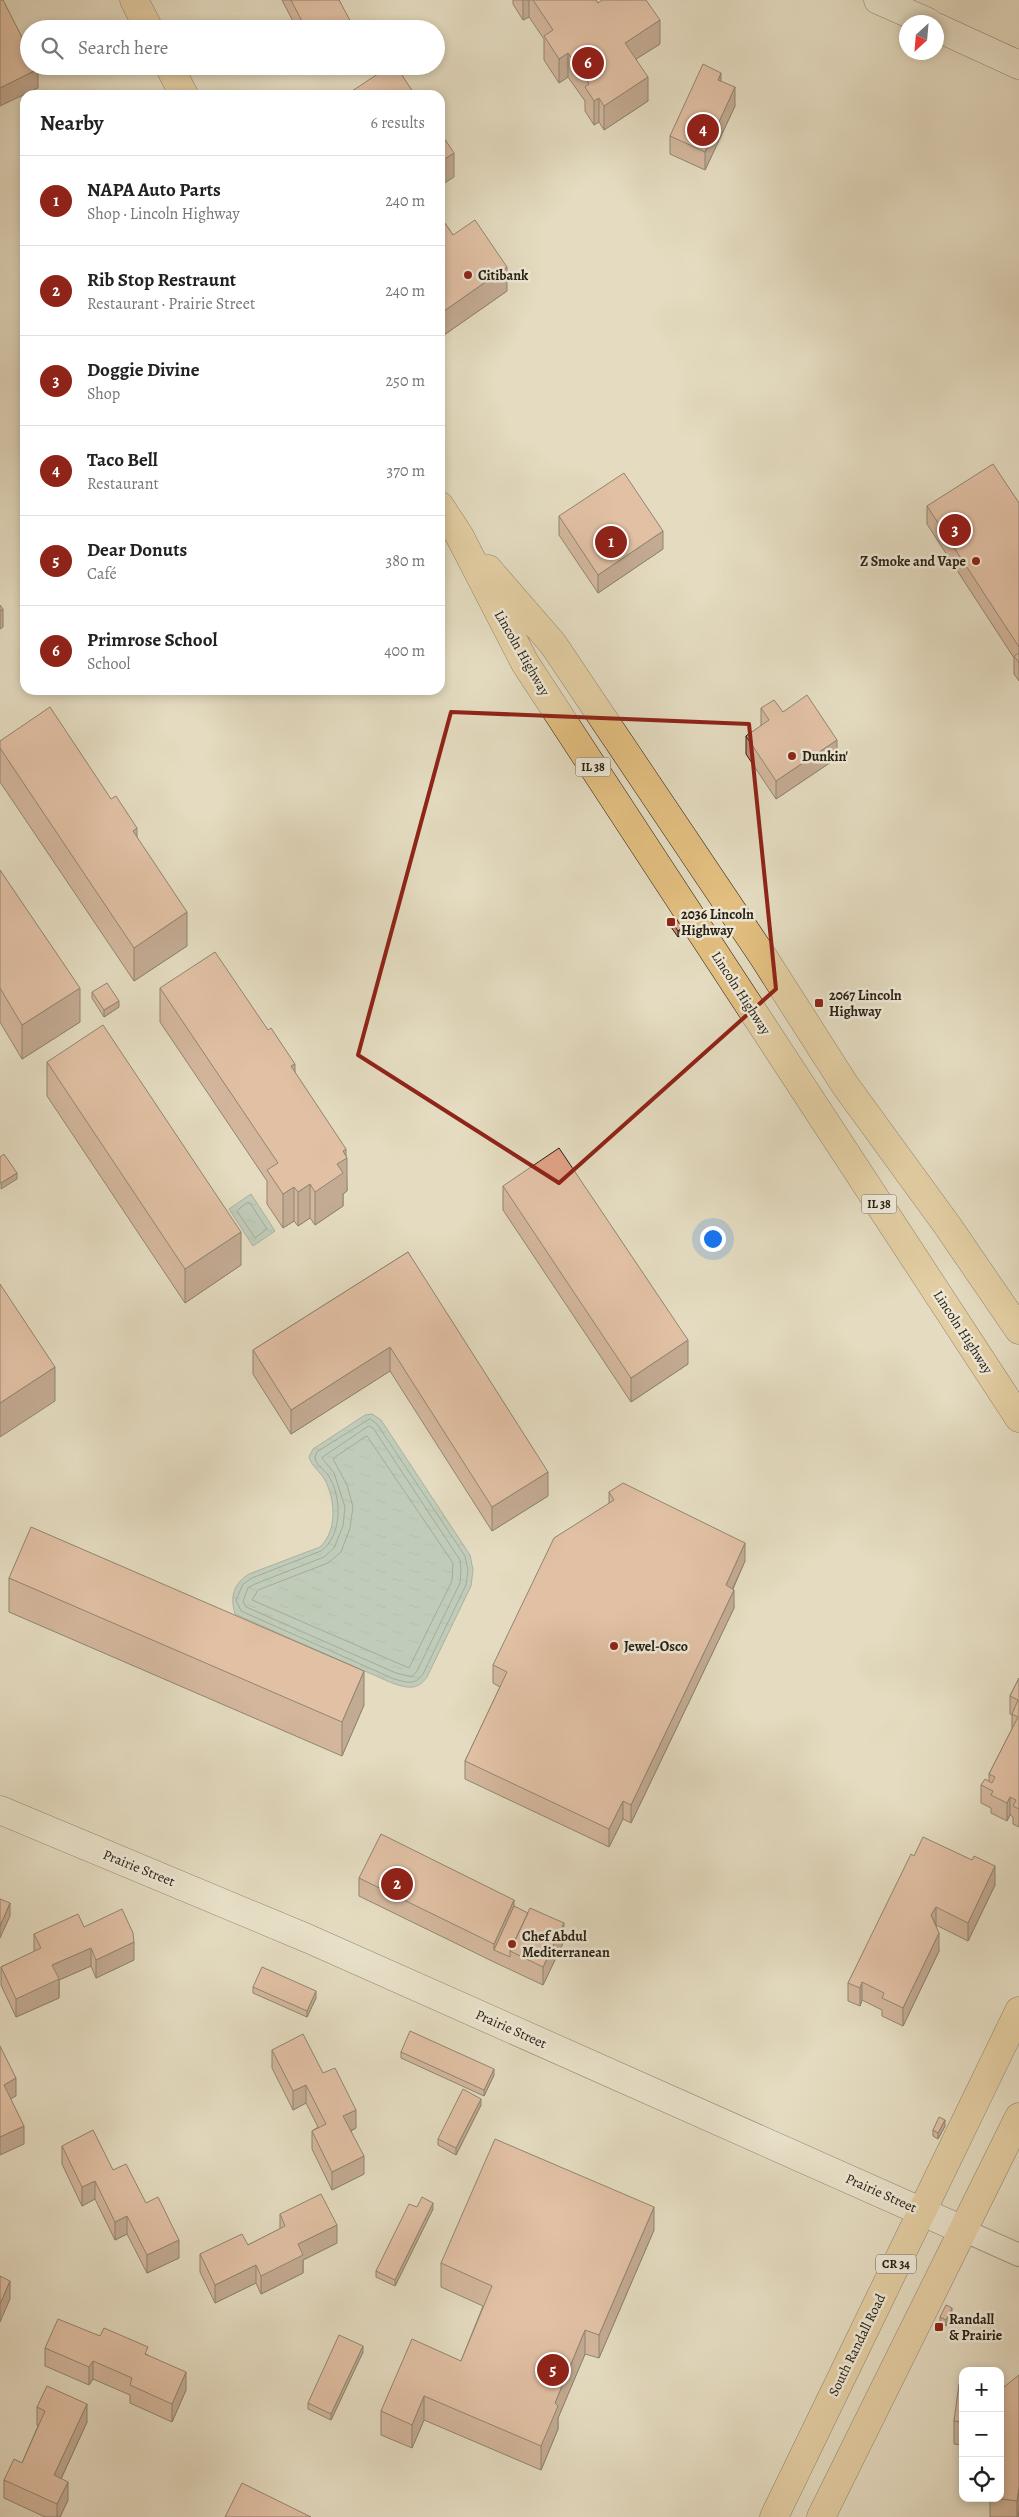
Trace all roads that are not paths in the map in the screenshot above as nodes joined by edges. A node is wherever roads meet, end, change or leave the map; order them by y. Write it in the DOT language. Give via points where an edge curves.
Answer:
graph roads {
  1 [pos="134,0"];
  2 [pos="885,1"];
  3 [pos="914,15"];
  4 [pos="144,20"];
  5 [pos="944,31"];
  6 [pos="1019,65"];
  7 [pos="174,75"];
  8 [pos="181,90"];
  9 [pos="445,514"];
  10 [pos="459,536"];
  11 [pos="1019,1330"];
  12 [pos="1019,1418"];
  13 [pos="0,1810"];
  14 [pos="1019,2011"];
  15 [pos="1019,2117"];
  16 [pos="922,2211"];
  17 [pos="963,2230"];
  18 [pos="1019,2255"];
  19 [pos="774,2517"];
  20 [pos="821,2517"];
  1 -- 4 [label="main road"];
  2 -- 3 [label="street"];
  5 -- 6 [label="street"];
  7 -- 8 [label="main road"];
  9 -- 10 [label="main road, Lincoln Highway / IL 38"];
  10 -- 11 [label="main road, Lincoln Highway / IL 38" via="553,644 764,958 845,1086"];
  10 -- 12 [label="main road, Lincoln Highway / IL 38" via="525,663"];
  13 -- 16 [label="street, Prairie Street" via="308,1939"];
  14 -- 16 [label="main road, South Randall Road / CR 34"];
  15 -- 17 [label="main road"];
  16 -- 17 [label="street, Prairie Street"];
  16 -- 19 [label="main road, South Randall Road / CR 34"];
  17 -- 18 [label="street, Prairie Street"];
  17 -- 20 [label="main road"];
}
